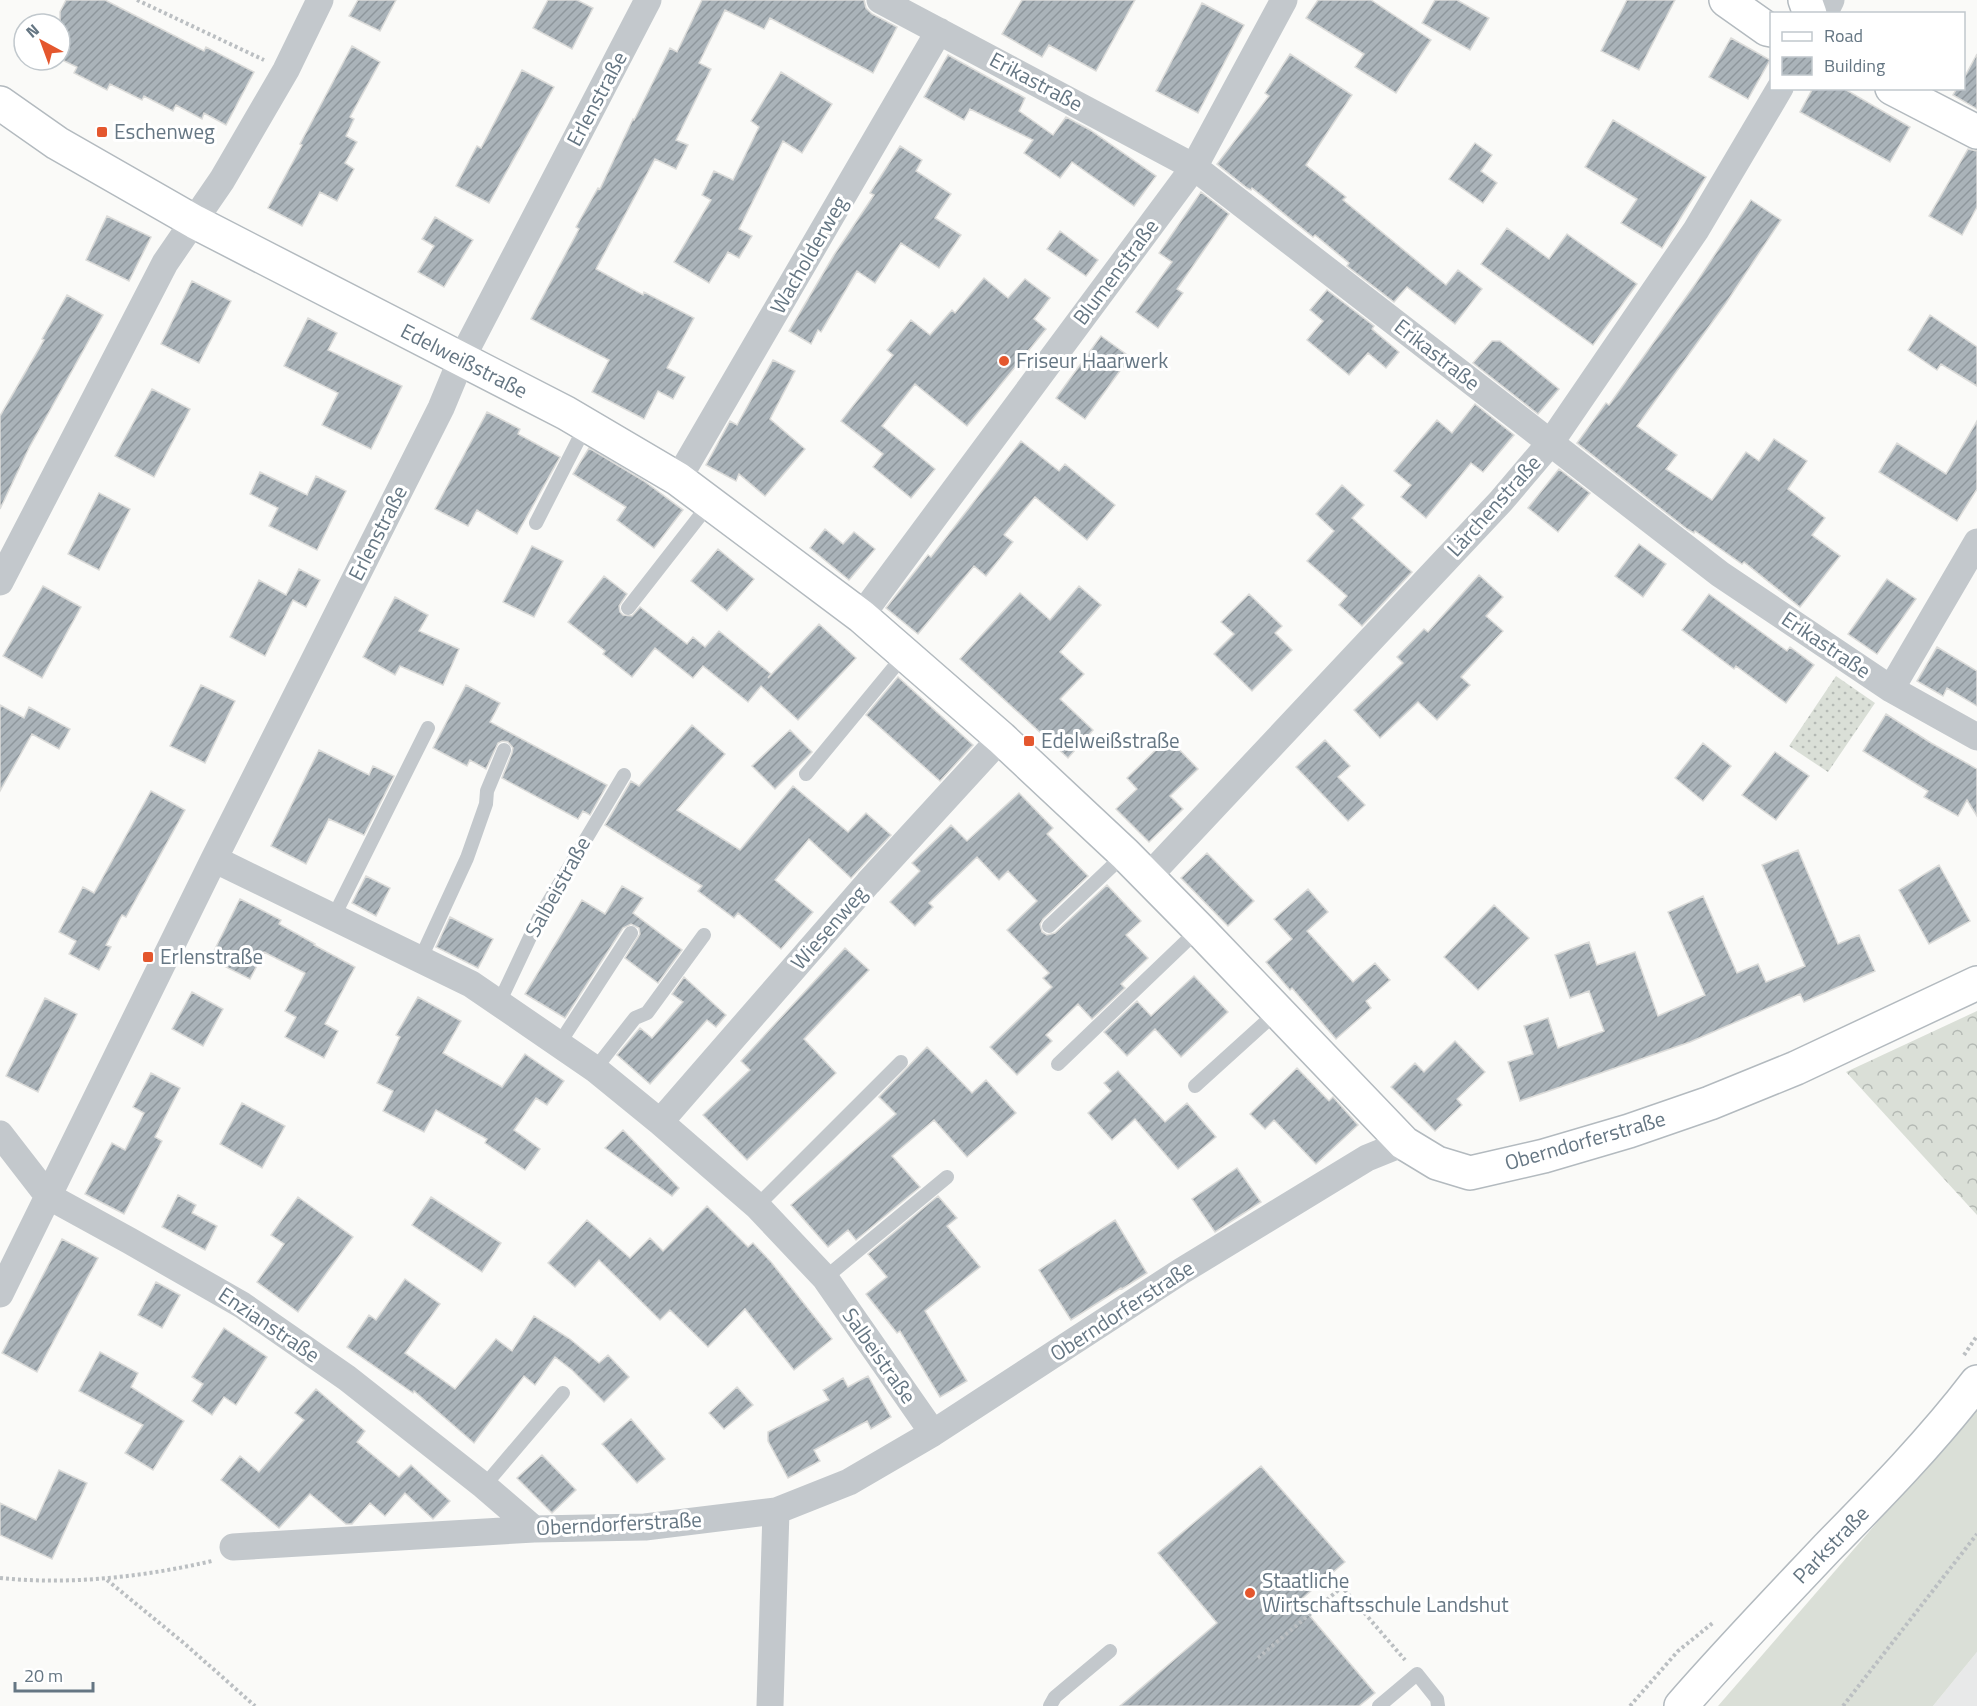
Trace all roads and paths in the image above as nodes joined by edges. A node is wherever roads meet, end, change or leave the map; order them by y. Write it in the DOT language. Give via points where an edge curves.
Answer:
graph roads {
  1 [pos="137,0"];
  2 [pos="320,0"];
  3 [pos="648,0"];
  4 [pos="880,0"];
  5 [pos="1284,0"];
  6 [pos="1726,0"];
  7 [pos="1770,30"];
  8 [pos="939,31"];
  9 [pos="286,70"];
  10 [pos="1779,90"];
  11 [pos="1896,90"];
  12 [pos="0,103"];
  13 [pos="1977,132"];
  14 [pos="1194,167"];
  15 [pos="195,222"];
  16 [pos="461,360"];
  17 [pos="586,425"];
  18 [pos="1551,442"];
  19 [pos="678,479"];
  20 [pos="710,503"];
  21 [pos="536,523"];
  22 [pos="1977,542"];
  23 [pos="0,582"];
  24 [pos="628,608"];
  25 [pos="861,616"];
  26 [pos="905,654"];
  27 [pos="1891,689"];
  28 [pos="428,728"];
  29 [pos="1977,737"];
  30 [pos="1001,738"];
  31 [pos="504,750"];
  32 [pos="806,774"];
  33 [pos="624,775"];
  34 [pos="1125,855"];
  35 [pos="214,859"];
  36 [pos="1147,878"];
  37 [pos="333,918"];
  38 [pos="1049,926"];
  39 [pos="1199,929"];
  40 [pos="631,933"];
  41 [pos="704,935"];
  42 [pos="420,960"];
  43 [pos="1977,983"];
  44 [pos="499,1003"];
  45 [pos="1279,1010"];
  46 [pos="559,1044"];
  47 [pos="901,1062"];
  48 [pos="1058,1064"];
  49 [pos="595,1069"];
  50 [pos="1196,1086"];
  51 [pos="660,1122"];
  52 [pos="0,1134"];
  53 [pos="1404,1143"];
  54 [pos="947,1177"];
  55 [pos="48,1196"];
  56 [pos="757,1206"];
  57 [pos="825,1278"];
  58 [pos="0,1294"];
  59 [pos="1977,1382"];
  60 [pos="563,1393"];
  61 [pos="933,1433"];
  62 [pos="484,1486"];
  63 [pos="776,1511"];
  64 [pos="534,1529"];
  65 [pos="1977,1534"];
  66 [pos="233,1547"];
  67 [pos="0,1578"];
  68 [pos="106,1580"];
  69 [pos="1110,1651"];
  70 [pos="1258,1658"];
  71 [pos="1418,1674"];
  72 [pos="255,1706"];
  73 [pos="770,1706"];
  74 [pos="1050,1706"];
  75 [pos="1379,1706"];
  76 [pos="1438,1706"];
  77 [pos="1682,1706"];
  78 [pos="1843,1706"];
  1 -- 9 [label="path"];
  2 -- 9 [label="street"];
  3 -- 16 [label="street, Erlenstraße"];
  4 -- 8 [label="street, Erikastraße"];
  5 -- 14 [label="street, Blumenstraße"];
  6 -- 7 [label="street"];
  8 -- 14 [label="street, Erikastraße"];
  8 -- 19 [label="street, Wacholderweg"];
  9 -- 15 [label="street"];
  10 -- 18 [label="street, Lärchenstraße" via="1696,230"];
  11 -- 13 [label="street"];
  12 -- 15 [label="street, Edelweißstraße" via="57,143"];
  14 -- 18 [label="street, Erikastraße"];
  14 -- 25 [label="street, Blumenstraße"];
  15 -- 16 [label="street, Edelweißstraße"];
  15 -- 23 [label="street" via="165,264"];
  16 -- 17 [label="street, Edelweißstraße"];
  16 -- 35 [label="street, Erlenstraße" via="441,408"];
  17 -- 19 [label="street, Edelweißstraße"];
  17 -- 21 [label="lane"];
  18 -- 27 [label="street, Erikastraße" via="1720,574"];
  18 -- 36 [label="street, Lärchenstraße" via="1501,501"];
  19 -- 20 [label="street, Edelweißstraße"];
  20 -- 24 [label="lane"];
  20 -- 25 [label="street, Edelweißstraße"];
  22 -- 27 [label="street"];
  25 -- 26 [label="street, Edelweißstraße"];
  26 -- 30 [label="street, Edelweißstraße"];
  26 -- 32 [label="lane"];
  27 -- 29 [label="street, Erikastraße"];
  28 -- 37 [label="lane"];
  30 -- 34 [label="street, Edelweißstraße"];
  30 -- 51 [label="street, Wiesenweg" via="868,883"];
  31 -- 42 [label="lane" via="467,858"];
  33 -- 44 [label="lane, Salbeistraße" via="538,918"];
  34 -- 36 [label="street, Edelweißstraße"];
  34 -- 38 [label="lane"];
  35 -- 37 [label="street, Salbeistraße"];
  35 -- 55 [label="street, Erlenstraße"];
  36 -- 39 [label="street, Edelweißstraße"];
  37 -- 42 [label="street, Salbeistraße"];
  39 -- 45 [label="street, Edelweißstraße"];
  39 -- 48 [label="lane"];
  40 -- 46 [label="lane"];
  41 -- 49 [label="lane" via="647,1013 635,1018"];
  42 -- 44 [label="street, Salbeistraße" via="471,984"];
  43 -- 53 [label="street, Oberndorferstraße" via="1796,1068 1710,1103 1544,1156 1470,1173 1437,1163"];
  44 -- 46 [label="street, Salbeistraße"];
  45 -- 50 [label="lane"];
  45 -- 53 [label="street, Edelweißstraße"];
  46 -- 49 [label="street, Salbeistraße"];
  47 -- 56 [label="lane"];
  49 -- 51 [label="street, Salbeistraße"];
  51 -- 56 [label="street, Salbeistraße"];
  52 -- 55 [label="street, Enzianstraße"];
  53 -- 61 [label="street, Oberndorferstraße" via="1367,1158 1200,1260"];
  54 -- 57 [label="lane"];
  55 -- 58 [label="street, Erlenstraße"];
  55 -- 62 [label="street, Enzianstraße" via="242,1305 347,1378"];
  56 -- 57 [label="street, Salbeistraße"];
  57 -- 61 [label="street, Salbeistraße"];
  59 -- 77 [label="street, Parkstraße" via="1954,1412"];
  60 -- 62 [label="lane"];
  61 -- 63 [label="street, Oberndorferstraße" via="849,1482"];
  62 -- 64 [label="street, Enzianstraße"];
  63 -- 64 [label="street, Oberndorferstraße" via="645,1527"];
  63 -- 73 [label="street"];
  64 -- 66 [label="street, Oberndorferstraße"];
  65 -- 78 [label="path"];
  66 -- 68 [label="path" via="212,1561"];
  67 -- 68 [label="path" via="39,1582"];
  68 -- 72 [label="path"];
  69 -- 74 [label="lane" via="1055,1697"];
  70 -- 71 [label="path" via="1342,1587"];
  71 -- 75 [label="lane"];
  71 -- 76 [label="lane"];
}
